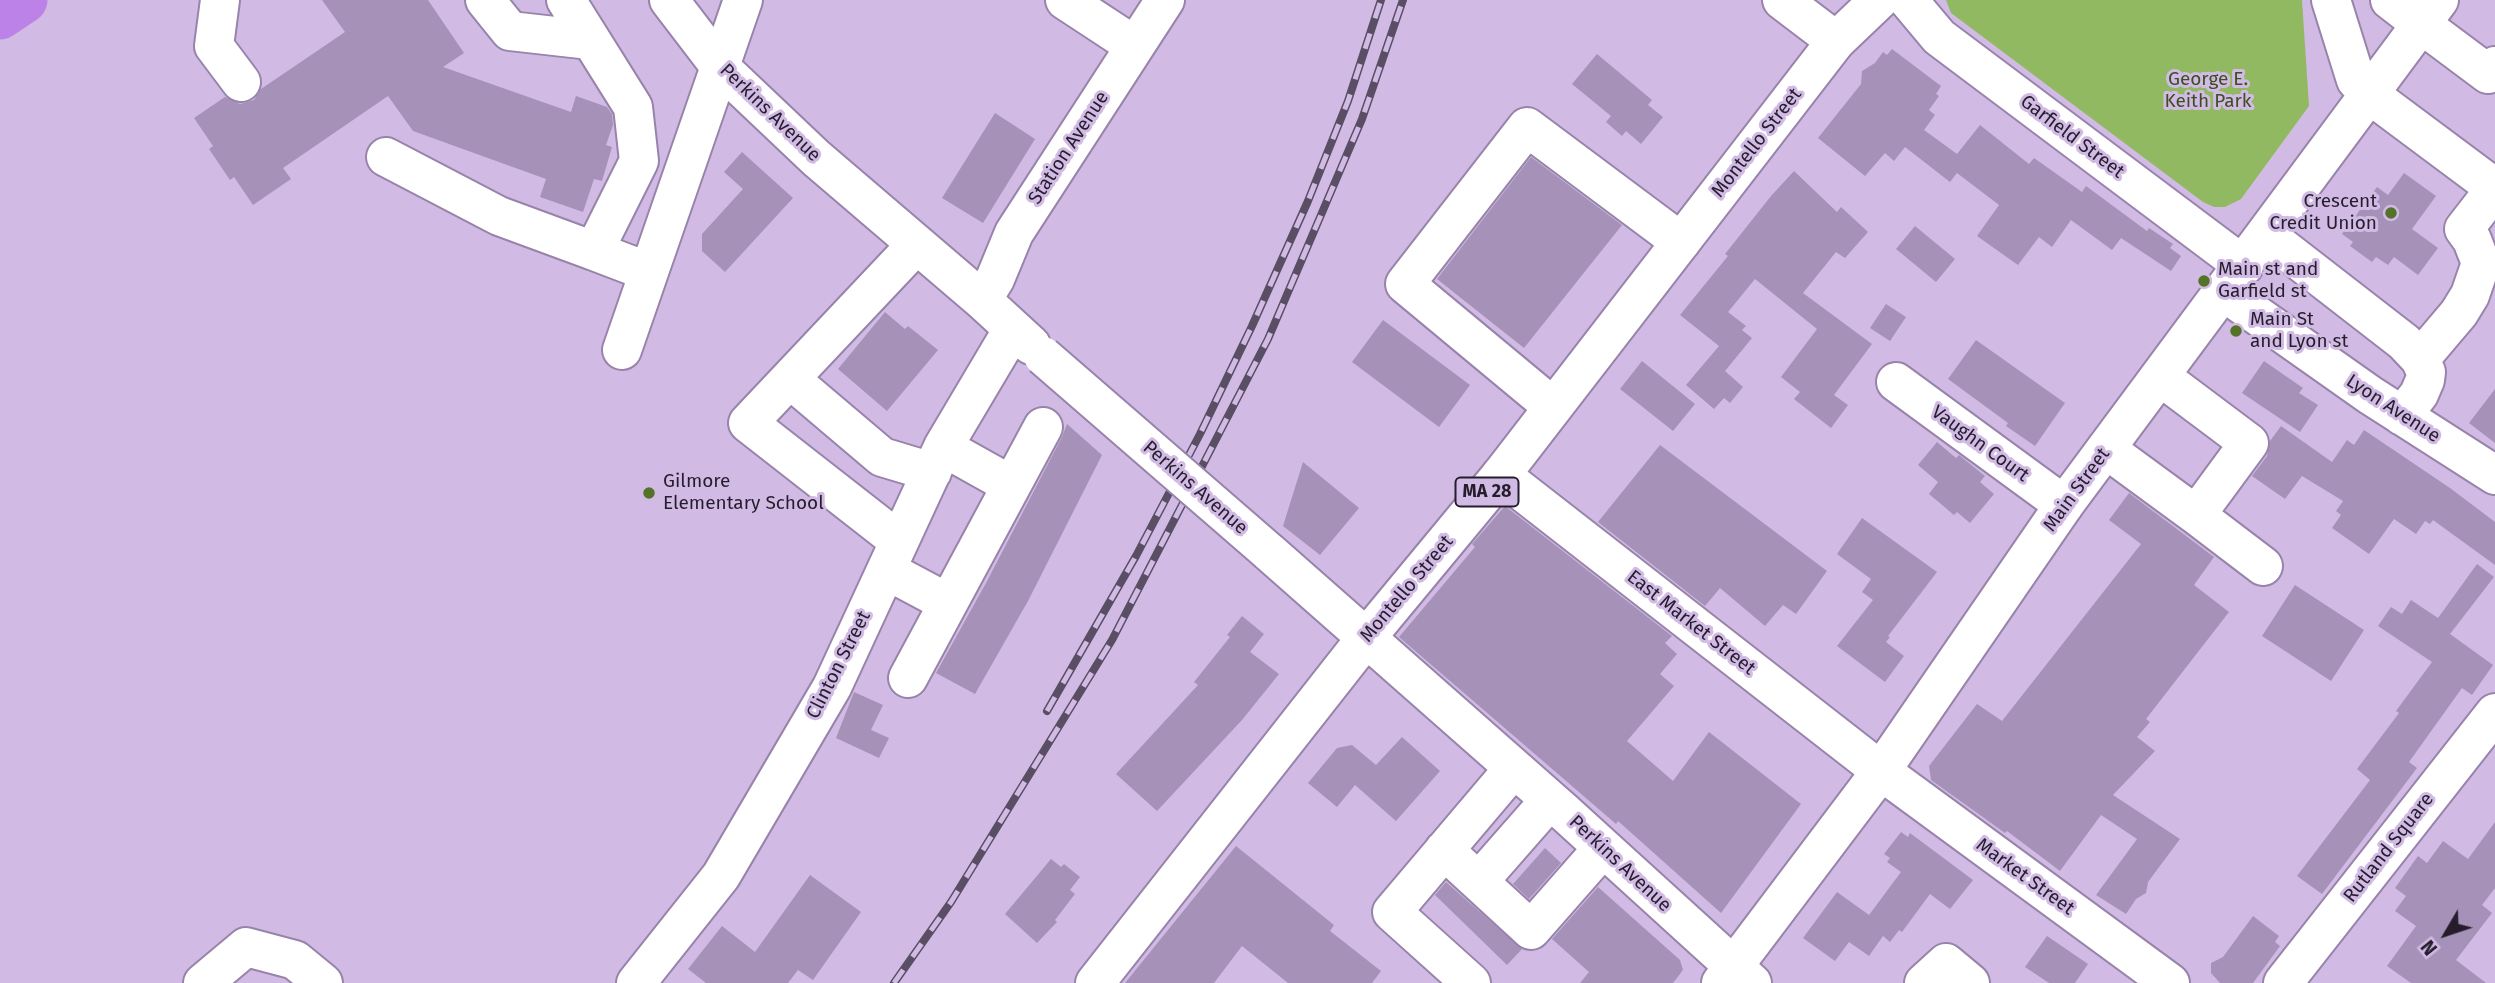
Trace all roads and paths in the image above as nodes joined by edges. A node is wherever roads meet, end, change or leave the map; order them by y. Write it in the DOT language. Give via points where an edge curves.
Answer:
graph roads {
  1 [pos="220,0"];
  2 [pos="485,0"];
  3 [pos="566,0"];
  4 [pos="669,0"];
  5 [pos="743,0"];
  6 [pos="1065,0"];
  7 [pos="1165,0"];
  8 [pos="1782,0"];
  9 [pos="1879,0"];
  10 [pos="1908,0"];
  11 [pos="2331,0"];
  12 [pos="2390,0"];
  13 [pos="2430,12"];
  14 [pos="590,40"];
  15 [pos="1836,41"];
  16 [pos="1135,46"];
  17 [pos="721,68"];
  18 [pos="2493,73"];
  19 [pos="241,82"];
  20 [pos="2369,94"];
  21 [pos="386,157"];
  22 [pos="2495,189"];
  23 [pos="2266,235"];
  24 [pos="1681,242"];
  25 [pos="916,245"];
  26 [pos="594,251"];
  27 [pos="649,272"];
  28 [pos="2234,279"];
  29 [pos="982,300"];
  30 [pos="1013,329"];
  31 [pos="622,349"];
  32 [pos="2420,359"];
  33 [pos="2161,377"];
  34 [pos="790,379"];
  35 [pos="1896,382"];
  36 [pos="1553,407"];
  37 [pos="2402,415"];
  38 [pos="1042,427"];
  39 [pos="2106,449"];
  40 [pos="937,460"];
  41 [pos="1501,475"];
  42 [pos="2495,475"];
  43 [pos="1012,485"];
  44 [pos="2064,505"];
  45 [pos="2196,515"];
  46 [pos="893,556"];
  47 [pos="2263,566"];
  48 [pos="948,603"];
  49 [pos="1366,638"];
  50 [pos="908,678"];
  51 [pos="2495,713"];
  52 [pos="1514,768"];
  53 [pos="1881,771"];
  54 [pos="1550,800"];
  55 [pos="1603,848"];
  56 [pos="1444,850"];
  57 [pos="1479,881"];
  58 [pos="1735,978"];
  59 [pos="203,983"];
  60 [pos="323,983"];
  61 [pos="636,983"];
  62 [pos="1095,983"];
  63 [pos="1471,983"];
  64 [pos="1924,983"];
  65 [pos="1970,983"];
  66 [pos="2170,983"];
  67 [pos="2283,983"];
  1 -- 19 [label="street" via="214,46"];
  2 -- 14 [label="street" via="510,31"];
  3 -- 14 [label="street"];
  4 -- 17 [label="street, Perkins Avenue"];
  5 -- 17 [label="street"];
  6 -- 16 [label="street"];
  7 -- 16 [label="street, Station Avenue"];
  8 -- 15 [label="street"];
  9 -- 15 [label="street, Montello Street / MA 28"];
  10 -- 28 [label="street, Garfield Street" via="1939,37"];
  11 -- 20 [label="street" via="2357,80"];
  12 -- 13 [label="street"];
  13 -- 18 [label="street"];
  13 -- 20 [label="street, Main Street"];
  14 -- 26 [label="street" via="633,107 639,161"];
  15 -- 24 [label="street, Montello Street / MA 28"];
  16 -- 29 [label="street, Station Avenue" via="1014,233"];
  17 -- 25 [label="street, Perkins Avenue" via="816,159"];
  17 -- 27 [label="street"];
  20 -- 22 [label="street"];
  20 -- 23 [label="street, Main Street"];
  21 -- 26 [label="street" via="499,216"];
  22 -- 32 [label="street" via="2464,229 2481,264 2476,279 2459,313"];
  23 -- 28 [label="street, Main Street"];
  23 -- 32 [label="street"];
  24 -- 36 [label="street, Montello Street / MA 28"];
  24 -- 36 [label="street" via="1527,127 1405,284"];
  25 -- 29 [label="street, Perkins Avenue"];
  25 -- 34 [label="street"];
  26 -- 27 [label="street"];
  27 -- 31 [label="street"];
  28 -- 33 [label="street, Main Street"];
  28 -- 37 [label="street, Lyon Avenue"];
  29 -- 30 [label="street, Perkins Avenue"];
  30 -- 40 [label="street, Clinton Street"];
  30 -- 49 [label="street, Perkins Avenue, bridge"];
  32 -- 37 [label="street" via="2425,380"];
  33 -- 39 [label="street, Main Street"];
  33 -- 45 [label="street" via="2249,443"];
  34 -- 40 [label="street" via="882,457"];
  34 -- 46 [label="street" via="748,423"];
  35 -- 44 [label="street, Vaughn Court"];
  36 -- 41 [label="street, Montello Street / MA 28"];
  37 -- 42 [label="street, Lyon Avenue"];
  38 -- 43 [label="street"];
  39 -- 44 [label="street, Main Street"];
  39 -- 45 [label="street"];
  40 -- 43 [label="street"];
  40 -- 46 [label="street, Clinton Street"];
  41 -- 49 [label="street, Montello Street / MA 28"];
  41 -- 53 [label="street, East Market Street"];
  43 -- 48 [label="street"];
  44 -- 53 [label="street, Main Street"];
  45 -- 47 [label="street"];
  46 -- 48 [label="street"];
  46 -- 61 [label="street, Clinton Street" via="831,687 721,876"];
  48 -- 50 [label="street"];
  49 -- 52 [label="street, Perkins Avenue"];
  49 -- 62 [label="street, Montello Street / MA 28"];
  51 -- 67 [label="street, Rutland Square"];
  52 -- 54 [label="street, Perkins Avenue"];
  52 -- 56 [label="street"];
  53 -- 58 [label="street, Main Street"];
  53 -- 66 [label="street, Market Street"];
  54 -- 55 [label="street, Perkins Avenue"];
  54 -- 57 [label="street"];
  55 -- 57 [label="street" via="1531,930"];
  55 -- 58 [label="street, Perkins Avenue"];
  56 -- 57 [label="street"];
  56 -- 63 [label="street" via="1392,912"];
  59 -- 60 [label="street" via="246,947 295,960"];
  64 -- 65 [label="street" via="1946,963"];
}
